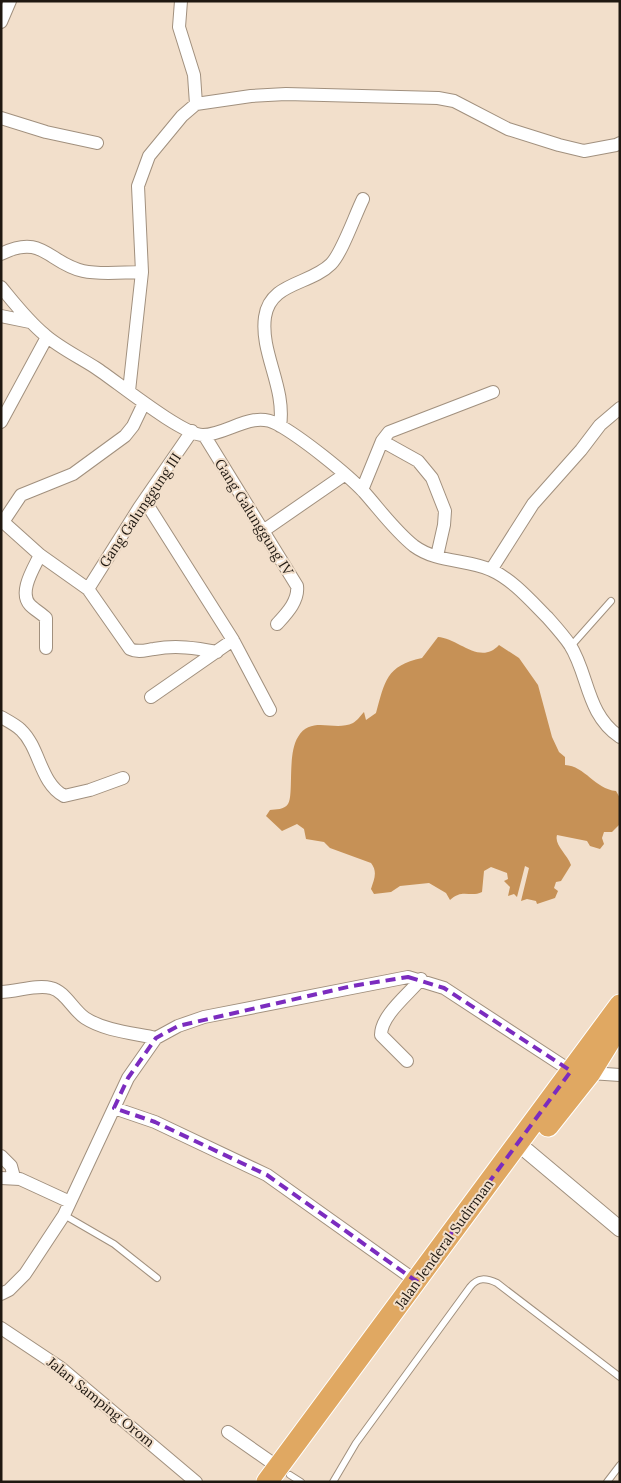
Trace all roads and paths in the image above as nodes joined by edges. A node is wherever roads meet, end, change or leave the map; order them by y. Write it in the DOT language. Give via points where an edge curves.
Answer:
graph roads {
  1 [pos="10,1"];
  2 [pos="181,1"];
  3 [pos="1,22"];
  4 [pos="196,104"];
  5 [pos="1,118"];
  6 [pos="97,143"];
  7 [pos="620,143"];
  8 [pos="364,199"];
  9 [pos="1,254"];
  10 [pos="142,272"];
  11 [pos="1,287"];
  12 [pos="1,316"];
  13 [pos="30,322"];
  14 [pos="47,336"];
  15 [pos="128,391"];
  16 [pos="493,392"];
  17 [pos="144,403"];
  18 [pos="620,408"];
  19 [pos="1,422"];
  20 [pos="280,426"];
  21 [pos="198,433"];
  22 [pos="382,441"];
  23 [pos="344,475"];
  24 [pos="362,490"];
  25 [pos="144,501"];
  26 [pos="2,521"];
  27 [pos="263,531"];
  28 [pos="40,555"];
  29 [pos="437,556"];
  30 [pos="491,570"];
  31 [pos="88,589"];
  32 [pos="611,601"];
  33 [pos="277,624"];
  34 [pos="234,640"];
  35 [pos="571,646"];
  36 [pos="46,648"];
  37 [pos="217,652"];
  38 [pos="151,697"];
  39 [pos="270,710"];
  40 [pos="1,717"];
  41 [pos="620,737"];
  42 [pos="123,778"];
  43 [pos="421,979"];
  44 [pos="1,992"];
  45 [pos="619,1014"];
  46 [pos="156,1038"];
  47 [pos="407,1061"];
  48 [pos="581,1072"];
  49 [pos="620,1075"];
  50 [pos="114,1108"];
  51 [pos="527,1151"];
  52 [pos="1,1156"];
  53 [pos="8,1178"];
  54 [pos="70,1202"];
  55 [pos="64,1215"];
  56 [pos="620,1229"];
  57 [pos="157,1278"];
  58 [pos="416,1281"];
  59 [pos="1,1294"];
  60 [pos="1,1328"];
  61 [pos="620,1377"];
  62 [pos="228,1432"];
  63 [pos="620,1465"];
  64 [pos="284,1477"];
  65 [pos="196,1482"];
  66 [pos="333,1482"];
  67 [pos="607,1482"];
  1 -- 3 [label="street"];
  2 -- 4 [label="street" via="179,27 194,75"];
  4 -- 7 [label="street" via="286,94 438,98 454,101 508,129 559,145 584,151"];
  4 -- 10 [label="street" via="170,129 149,156 142,172 138,186"];
  5 -- 6 [label="street"];
  8 -- 20 [label="street" via="332,263 310,278 278,292 268,306 266,331 282,403"];
  9 -- 10 [label="street" via="16,246 30,246 81,271"];
  10 -- 15 [label="street"];
  11 -- 13 [label="street"];
  12 -- 13 [label="street"];
  13 -- 14 [label="street"];
  14 -- 15 [label="street"];
  14 -- 19 [label="street"];
  15 -- 17 [label="street"];
  16 -- 22 [label="street" via="389,432"];
  17 -- 21 [label="street"];
  17 -- 26 [label="street" via="125,436 73,474 21,494"];
  18 -- 30 [label="street" via="600,425 533,504"];
  20 -- 21 [label="street" via="262,420"];
  20 -- 23 [label="street"];
  21 -- 25 [label="street, Gang Galunggung III"];
  21 -- 27 [label="street, Gang Galunggung IV"];
  22 -- 24 [label="street"];
  22 -- 29 [label="street" via="418,460 432,478 445,511"];
  23 -- 24 [label="street"];
  23 -- 27 [label="street"];
  24 -- 29 [label="street" via="415,546"];
  25 -- 31 [label="street, Gang Galunggung III"];
  25 -- 34 [label="street"];
  26 -- 28 [label="street"];
  27 -- 33 [label="street, Gang Galunggung IV" via="297,592"];
  28 -- 31 [label="street"];
  28 -- 36 [label="street" via="25,596 30,605 46,618"];
  29 -- 30 [label="street"];
  30 -- 35 [label="street" via="530,600"];
  31 -- 37 [label="street" via="128,648 134,651 184,646"];
  32 -- 35 [label="lane"];
  34 -- 37 [label="street"];
  34 -- 39 [label="street"];
  35 -- 41 [label="street" via="589,696 602,720"];
  37 -- 38 [label="street"];
  40 -- 42 [label="street" via="27,737 52,786 60,794 69,796"];
  43 -- 46 [label="street" via="408,977 352,986 204,1017"];
  43 -- 47 [label="street" via="381,1028 384,1039"];
  43 -- 48 [label="street" via="444,988"];
  44 -- 46 [label="street" via="52,988 87,1019"];
  45 -- 48 [label="highway, Jalan Jenderal Sudirman"];
  46 -- 50 [label="street" via="128,1078"];
  48 -- 49 [label="street"];
  48 -- 51 [label="highway, Jalan Jenderal Sudirman"];
  48 -- 58 [label="highway, Jalan Jenderal Sudirman"];
  50 -- 54 [label="street"];
  50 -- 58 [label="street" via="155,1122 267,1174"];
  51 -- 56 [label="street"];
  51 -- 64 [label="highway, Jalan Jenderal Sudirman"];
  52 -- 53 [label="street" via="11,1166"];
  53 -- 54 [label="street"];
  54 -- 55 [label="street"];
  55 -- 57 [label="lane" via="114,1244"];
  55 -- 59 [label="street" via="26,1274"];
  58 -- 64 [label="highway, Jalan Jenderal Sudirman"];
  60 -- 65 [label="street, Jalan Samping Orom" via="61,1368"];
  61 -- 66 [label="lane" via="497,1283 477,1280 356,1443"];
  62 -- 64 [label="street"];
  63 -- 67 [label="lane"];
}
